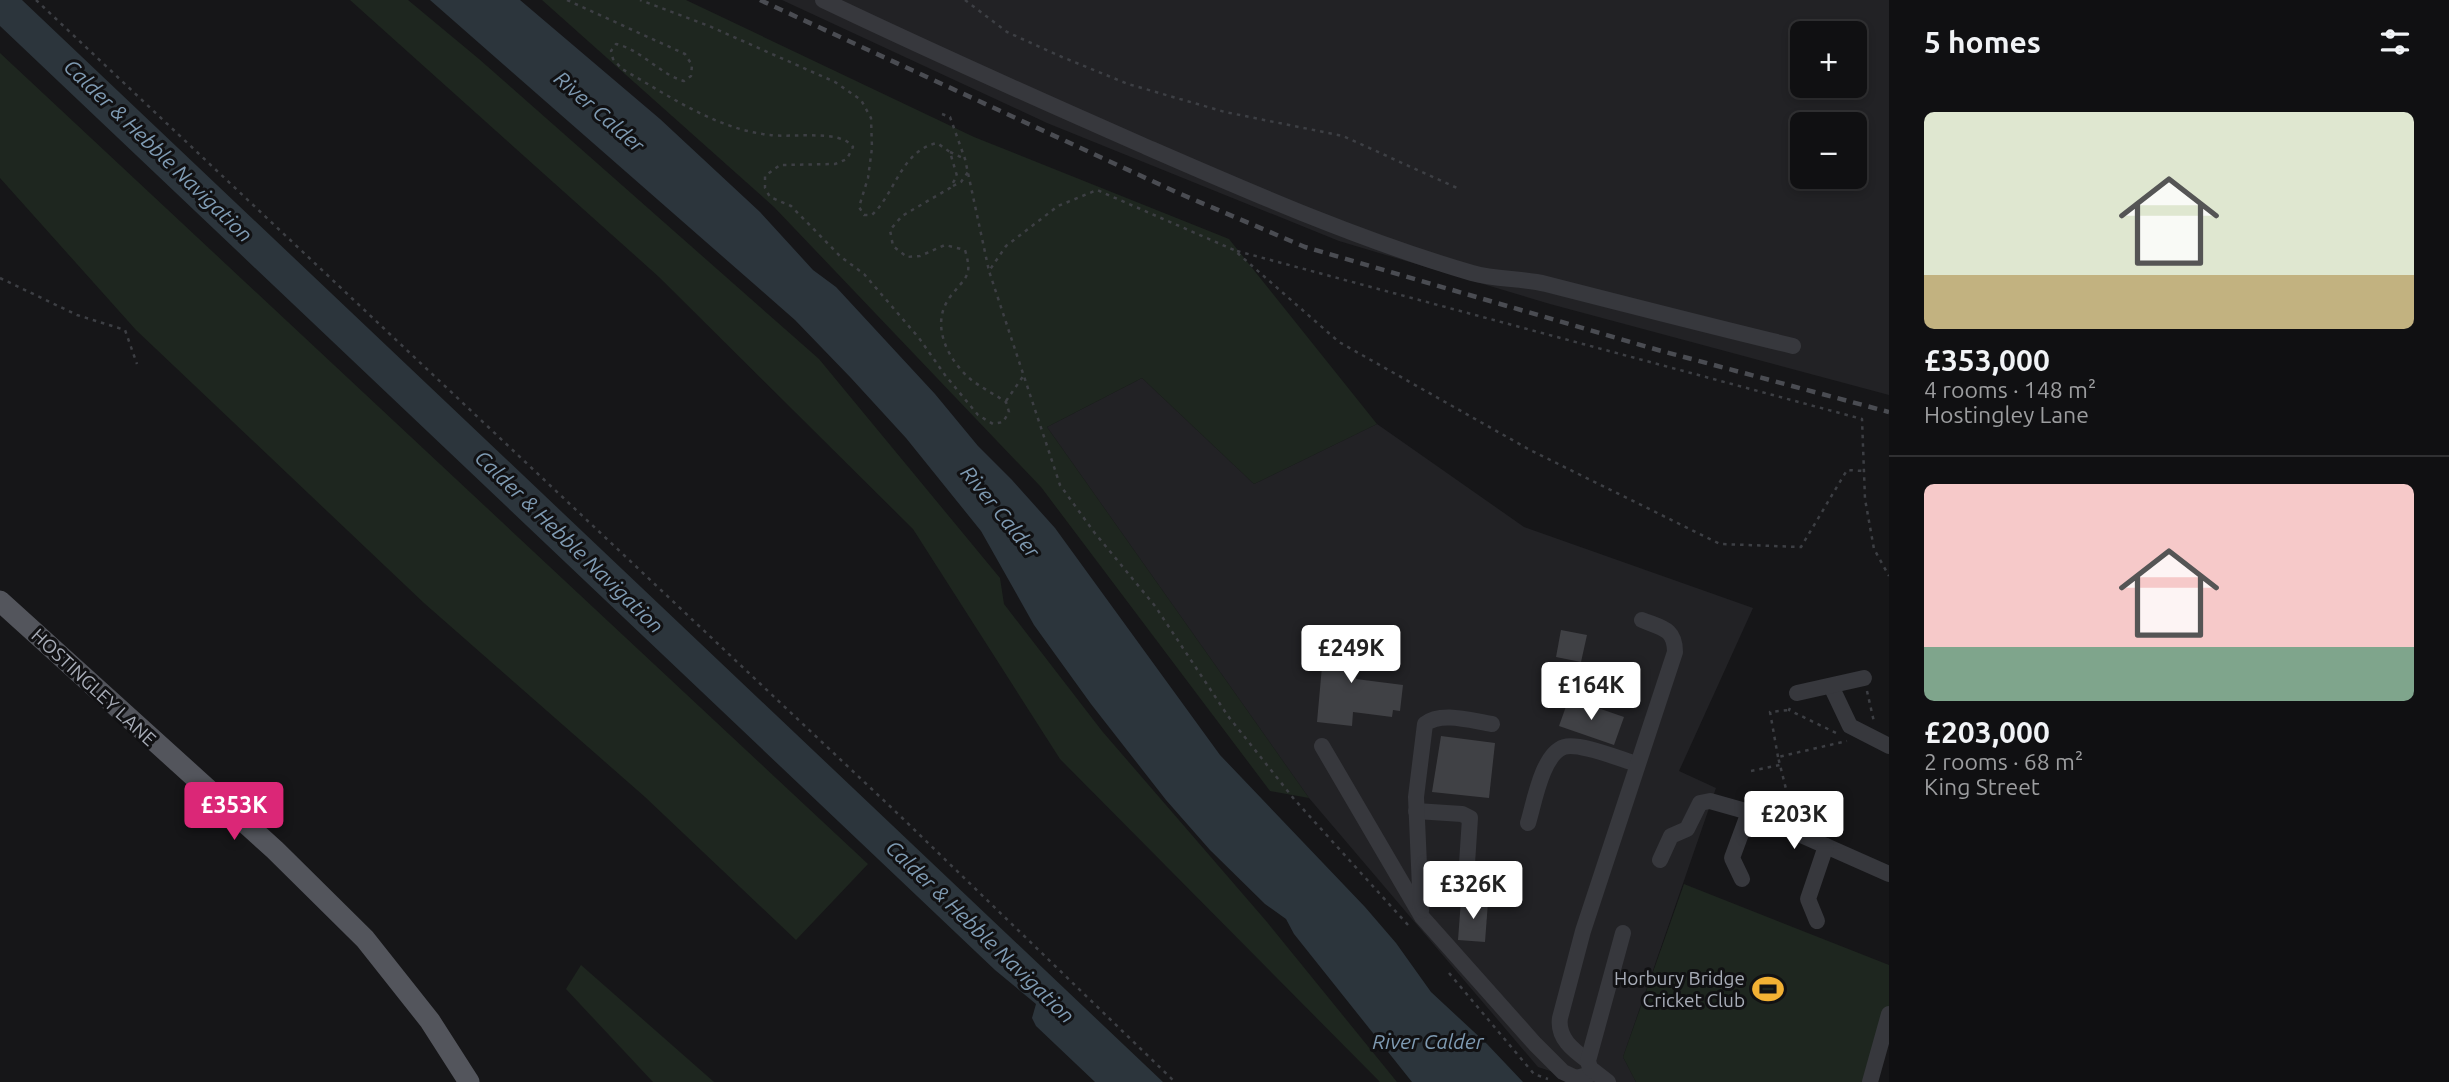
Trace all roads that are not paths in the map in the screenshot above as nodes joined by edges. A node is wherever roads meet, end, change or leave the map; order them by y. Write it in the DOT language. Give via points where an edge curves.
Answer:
graph roads {
  1 [pos="823,0"];
  2 [pos="1793,345"];
  3 [pos="0,601"];
  4 [pos="1642,620"];
  5 [pos="1864,678"];
  6 [pos="1831,685"];
  7 [pos="1797,693"];
  8 [pos="1492,724"];
  9 [pos="1883,742"];
  10 [pos="1322,746"];
  11 [pos="1637,764"];
  12 [pos="1416,811"];
  13 [pos="1749,812"];
  14 [pos="1528,824"];
  15 [pos="1826,846"];
  16 [pos="1660,860"];
  17 [pos="1889,874"];
  18 [pos="1466,879"];
  19 [pos="1742,879"];
  20 [pos="1817,921"];
  21 [pos="1417,923"];
  22 [pos="1623,933"];
  23 [pos="1889,1014"];
  24 [pos="1882,1058"];
  25 [pos="1597,1072"];
  26 [pos="469,1082"];
  27 [pos="1870,1082"];
  1 -- 2 [label="street" via="1177,160 1408,252 1476,275 1542,283"];
  3 -- 26 [label="main road, HOSTINGLEY LANE" via="275,850 365,939 430,1021"];
  4 -- 11 [label="street" via="1668,631 1675,640 1675,652"];
  5 -- 6 [label="street"];
  6 -- 7 [label="street"];
  6 -- 9 [label="street" via="1850,726"];
  8 -- 12 [label="street" via="1441,717 1424,724"];
  10 -- 21 [label="street"];
  11 -- 14 [label="street" via="1562,747 1543,771"];
  11 -- 25 [label="street" via="1560,1017 1566,1042"];
  12 -- 18 [label="street" via="1470,818"];
  12 -- 21 [label="street"];
  13 -- 15 [label="street"];
  13 -- 16 [label="street" via="1710,801 1700,803 1687,829 1671,836"];
  13 -- 19 [label="street" via="1732,858"];
  15 -- 17 [label="street"];
  15 -- 20 [label="street" via="1808,899"];
  21 -- 25 [label="street" via="1563,1072 1576,1078"];
  22 -- 25 [label="street"];
  23 -- 24 [label="street"];
  24 -- 27 [label="street"];
}
